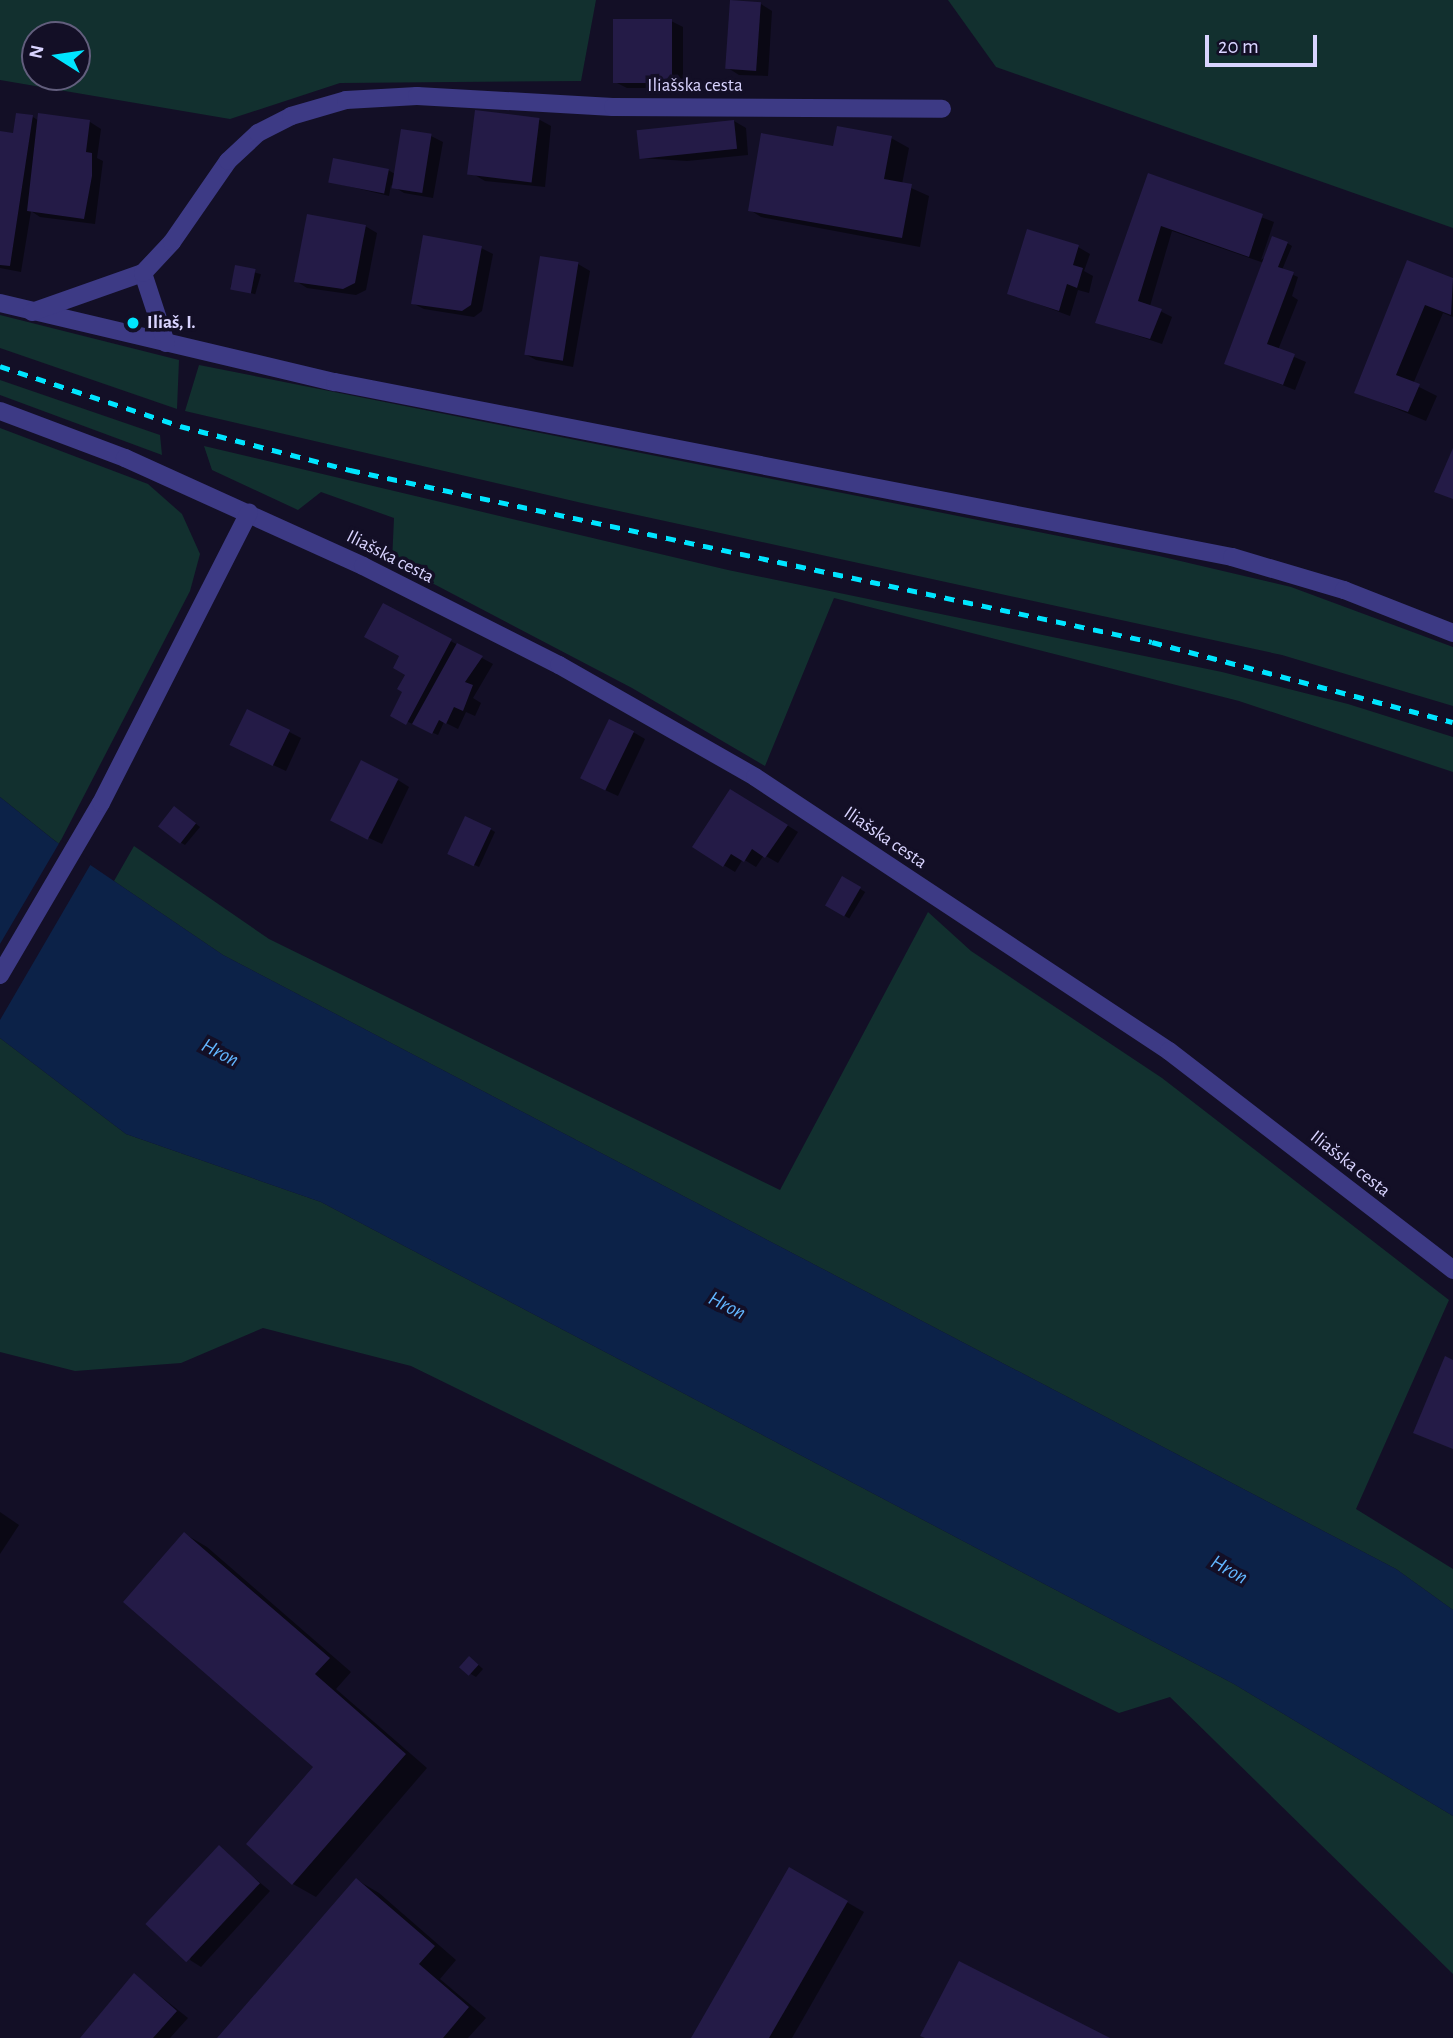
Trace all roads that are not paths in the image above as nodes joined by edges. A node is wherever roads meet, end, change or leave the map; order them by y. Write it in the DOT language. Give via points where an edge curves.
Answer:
graph roads {
  1 [pos="942,110"];
  2 [pos="143,273"];
  3 [pos="0,303"];
  4 [pos="32,312"];
  5 [pos="166,342"];
  6 [pos="0,411"];
  7 [pos="249,512"];
  8 [pos="1453,633"];
  9 [pos="0,975"];
  10 [pos="1453,1270"];
  1 -- 2 [label="street, Iliašska cesta" via="613,107 478,97 346,100 291,116 258,133 228,160 172,242"];
  2 -- 4 [label="street, Iliašska cesta"];
  2 -- 5 [label="street"];
  3 -- 4 [label="street"];
  4 -- 5 [label="street"];
  5 -- 8 [label="street" via="687,453 1232,557 1344,590"];
  6 -- 7 [label="street, Iliašska cesta"];
  7 -- 9 [label="street" via="100,803"];
  7 -- 10 [label="street, Iliašska cesta" via="559,665 755,777 1169,1051"];
}
